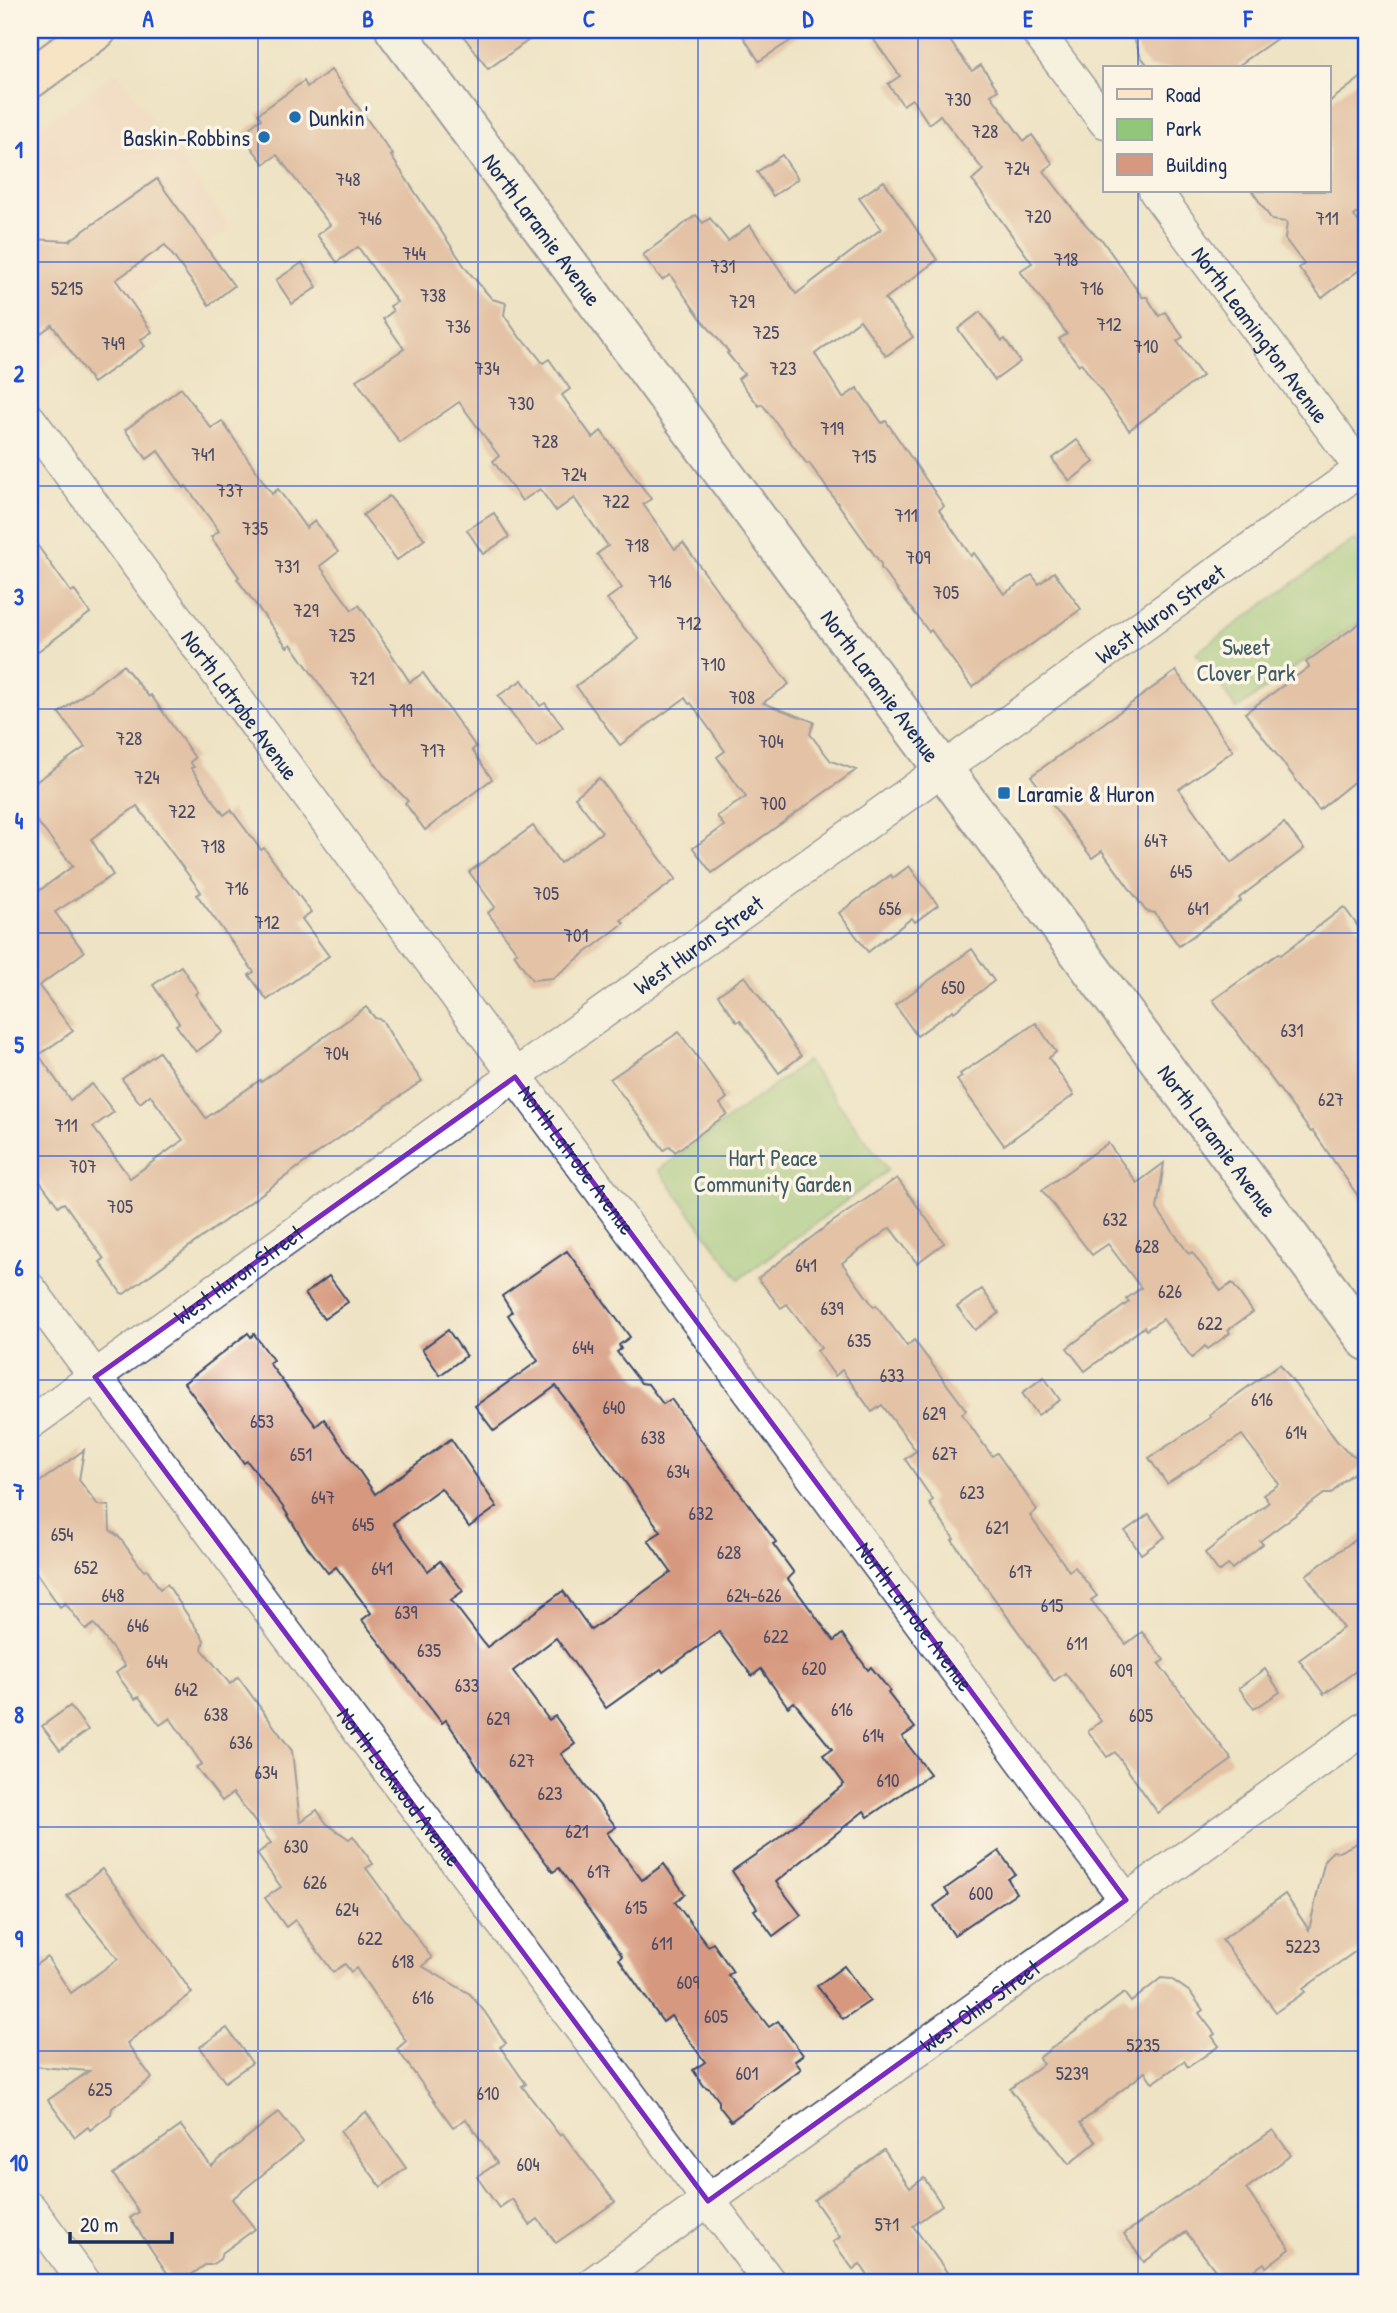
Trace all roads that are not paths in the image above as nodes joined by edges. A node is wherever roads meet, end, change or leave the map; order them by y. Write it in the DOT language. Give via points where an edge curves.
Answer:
graph roads {
  1 [pos="97,30"];
  2 [pos="395,30"];
  3 [pos="1036,30"];
  4 [pos="30,79"];
  5 [pos="1103,119"];
  6 [pos="1156,192"];
  7 [pos="30,420"];
  8 [pos="1365,470"];
  9 [pos="944,770"];
  10 [pos="515,1076"];
  11 [pos="30,1289"];
  12 [pos="1367,1341"];
  13 [pos="95,1377"];
  14 [pos="30,1423"];
  15 [pos="1367,1727"];
  16 [pos="1126,1900"];
  17 [pos="708,2201"];
  18 [pos="30,2208"];
  19 [pos="85,2283"];
  20 [pos="593,2283"];
  21 [pos="769,2283"];
  1 -- 4 [label="main road"];
  2 -- 9 [label="street, North Laramie Avenue"];
  3 -- 5 [label="street"];
  6 -- 8 [label="street, North Leamington Avenue"];
  7 -- 10 [label="street, North Latrobe Avenue"];
  8 -- 9 [label="street, West Huron Street"];
  9 -- 10 [label="street, West Huron Street"];
  9 -- 12 [label="street, North Laramie Avenue"];
  10 -- 13 [label="street, West Huron Street"];
  10 -- 16 [label="street, North Latrobe Avenue"];
  11 -- 13 [label="street, North Lockwood Avenue"];
  13 -- 14 [label="street, West Huron Street"];
  13 -- 17 [label="street, North Lockwood Avenue"];
  15 -- 16 [label="street, West Ohio Street"];
  16 -- 17 [label="street, West Ohio Street"];
  17 -- 20 [label="street, West Ohio Street"];
  17 -- 21 [label="street, North Lockwood Avenue"];
  18 -- 19 [label="street"];
}
